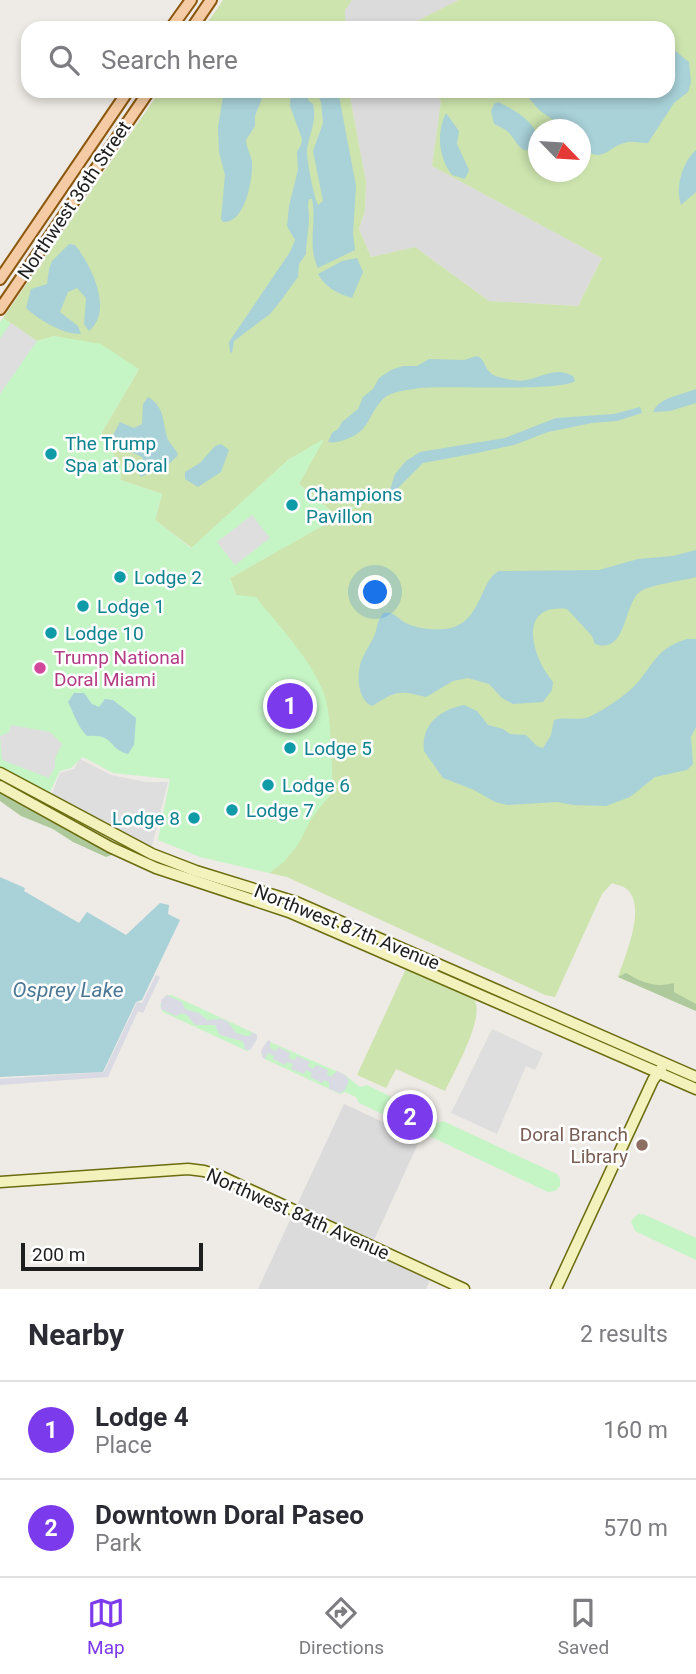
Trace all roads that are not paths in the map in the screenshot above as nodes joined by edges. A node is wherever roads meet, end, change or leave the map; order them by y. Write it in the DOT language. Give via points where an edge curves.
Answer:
graph roads {
  1 [pos="211,0"];
  2 [pos="187,5"];
  3 [pos="177,21"];
  4 [pos="197,21"];
  5 [pos="123,98"];
  6 [pos="140,98"];
  7 [pos="81,161"];
  8 [pos="94,171"];
  9 [pos="0,279"];
  10 [pos="0,309"];
  11 [pos="0,773"];
  12 [pos="0,786"];
  13 [pos="141,849"];
  14 [pos="135,859"];
  15 [pos="656,1060"];
  16 [pos="667,1065"];
  17 [pos="657,1073"];
  18 [pos="696,1077"];
  19 [pos="696,1089"];
  20 [pos="0,1182"];
  21 [pos="464,1289"];
  22 [pos="556,1289"];
  1 -- 4 [label="main road"];
  2 -- 3 [label="main road"];
  5 -- 7 [label="main road, Northwest 36th Street"];
  6 -- 8 [label="main road, Northwest 36th Street"];
  7 -- 8 [label="main road"];
  7 -- 9 [label="main road, Northwest 36th Street"];
  8 -- 10 [label="main road, Northwest 36th Street"];
  11 -- 13 [label="main road, Northwest 87th Avenue"];
  12 -- 14 [label="main road, Northwest 87th Avenue"];
  13 -- 14 [label="main road"];
  13 -- 15 [label="main road, Northwest 87th Avenue" via="296,902"];
  14 -- 17 [label="main road, Northwest 87th Avenue" via="289,912"];
  15 -- 16 [label="main road, Northwest 87th Avenue"];
  15 -- 17 [label="main road"];
  16 -- 17 [label="main road"];
  16 -- 18 [label="main road, Northwest 87th Avenue"];
  17 -- 19 [label="main road, Northwest 87th Avenue"];
  17 -- 22 [label="main road"];
  20 -- 21 [label="main road, Northwest 84th Avenue" via="204,1171"];
}
